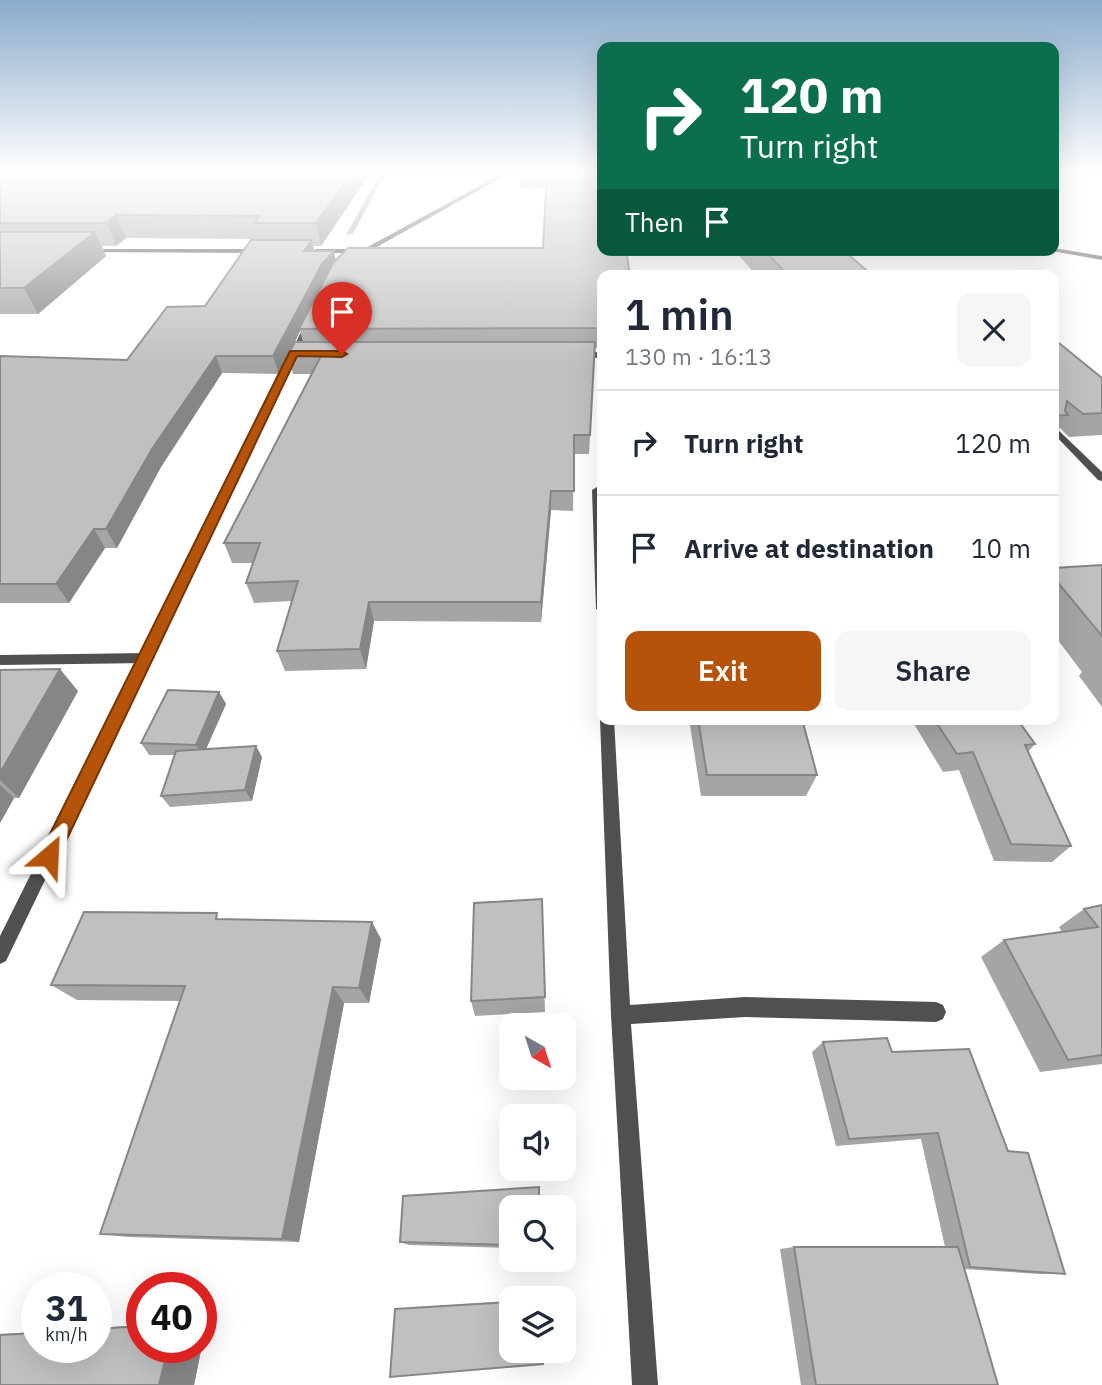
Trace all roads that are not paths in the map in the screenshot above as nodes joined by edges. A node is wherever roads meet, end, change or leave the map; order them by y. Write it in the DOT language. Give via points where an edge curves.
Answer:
graph roads {
  1 [pos="390,237"];
  2 [pos="78,251"];
  3 [pos="268,251"];
  4 [pos="309,251"];
  5 [pos="363,251"];
  6 [pos="1059,251"];
  7 [pos="1102,258"];
  8 [pos="341,269"];
  9 [pos="319,305"];
  10 [pos="563,355"];
  11 [pos="597,355"];
  12 [pos="1059,434"];
  13 [pos="1102,478"];
  14 [pos="148,658"];
  15 [pos="0,660"];
  16 [pos="607,725"];
  17 [pos="0,955"];
  18 [pos="936,1012"];
  19 [pos="621,1015"];
  20 [pos="645,1385"];
  1 -- 5 [label="street"];
  2 -- 3 [label="street"];
  4 -- 5 [label="street"];
  5 -- 8 [label="street"];
  6 -- 7 [label="street"];
  9 -- 14 [label="street" via="301,354"];
  10 -- 11 [label="street"];
  12 -- 13 [label="street"];
  14 -- 15 [label="street"];
  14 -- 17 [label="street"];
  16 -- 19 [label="street"];
  18 -- 19 [label="street" via="745,1007"];
  19 -- 20 [label="street"];
}
